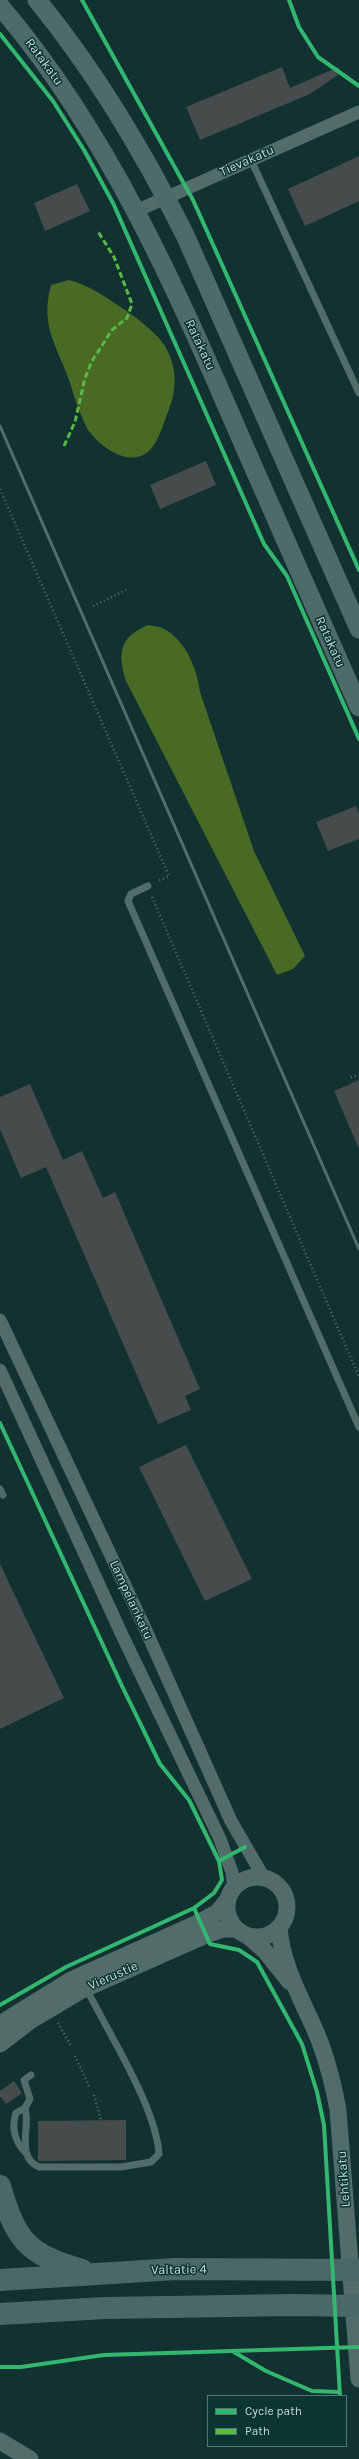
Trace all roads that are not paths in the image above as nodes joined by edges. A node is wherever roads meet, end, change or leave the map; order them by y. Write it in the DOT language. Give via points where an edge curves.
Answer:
graph roads {
  1 [pos="37,0"];
  2 [pos="0,6"];
  3 [pos="359,112"];
  4 [pos="251,160"];
  5 [pos="166,197"];
  6 [pos="136,211"];
  7 [pos="359,393"];
  8 [pos="359,629"];
  9 [pos="359,707"];
  10 [pos="148,886"];
  11 [pos="0,1320"];
  12 [pos="0,1370"];
  13 [pos="359,1427"];
  14 [pos="264,1878"];
  15 [pos="231,1893"];
  16 [pos="279,1927"];
  17 [pos="242,1932"];
  18 [pos="294,1986"];
  19 [pos="86,1988"];
  20 [pos="0,2024"];
  21 [pos="0,2044"];
  22 [pos="31,2075"];
  23 [pos="25,2108"];
  24 [pos="26,2153"];
  25 [pos="0,2186"];
  26 [pos="359,2270"];
  27 [pos="94,2274"];
  28 [pos="0,2280"];
  29 [pos="359,2306"];
  30 [pos="5,2317"];
  31 [pos="359,2379"];
  32 [pos="0,2440"];
  33 [pos="30,2459"];
  1 -- 5 [label="main road" via="116,108"];
  2 -- 6 [label="main road, Ratakatu" via="42,58 87,123"];
  3 -- 4 [label="street, Tievakatu"];
  4 -- 5 [label="street, Tievakatu"];
  4 -- 7 [label="lane"];
  5 -- 6 [label="street, Tievakatu"];
  5 -- 8 [label="main road"];
  6 -- 9 [label="main road, Ratakatu" via="214,375"];
  10 -- 13 [label="lane" via="131,894 128,901"];
  11 -- 14 [label="street, Lampelankatu" via="144,1626 231,1821"];
  12 -- 15 [label="street, Lampelankatu" via="123,1637 220,1838 232,1872"];
  14 -- 15 [label="street" via="247,1878"];
  14 -- 16 [label="street" via="280,1888 286,1900 286,1912"];
  15 -- 17 [label="street" via="227,1912"];
  15 -- 20 [label="street, Vierustie" via="218,1912 71,1980"];
  16 -- 17 [label="street" via="267,1935"];
  16 -- 18 [label="street, Lehtikatu"];
  17 -- 18 [label="street, Lehtikatu" via="264,1950"];
  17 -- 19 [label="street, Vierustie" via="223,1929 206,1935"];
  18 -- 31 [label="street, Lehtikatu" via="320,2042 338,2110"];
  19 -- 21 [label="street, Vierustie" via="30,2020"];
  19 -- 24 [label="lane" via="136,2085 154,2126 159,2154 151,2162 121,2167 39,2167"];
  22 -- 23 [label="lane" via="24,2080 30,2099"];
  23 -- 24 [label="lane" via="28,2114"];
  23 -- 24 [label="lane" via="16,2113 14,2122 19,2144"];
  25 -- 27 [label="highway" via="10,2218 23,2241 46,2258"];
  26 -- 27 [label="highway, Valtatie 4" via="176,2269"];
  27 -- 28 [label="highway, Valtatie 4"];
  29 -- 30 [label="highway" via="105,2308"];
  32 -- 33 [label="street"];
}
